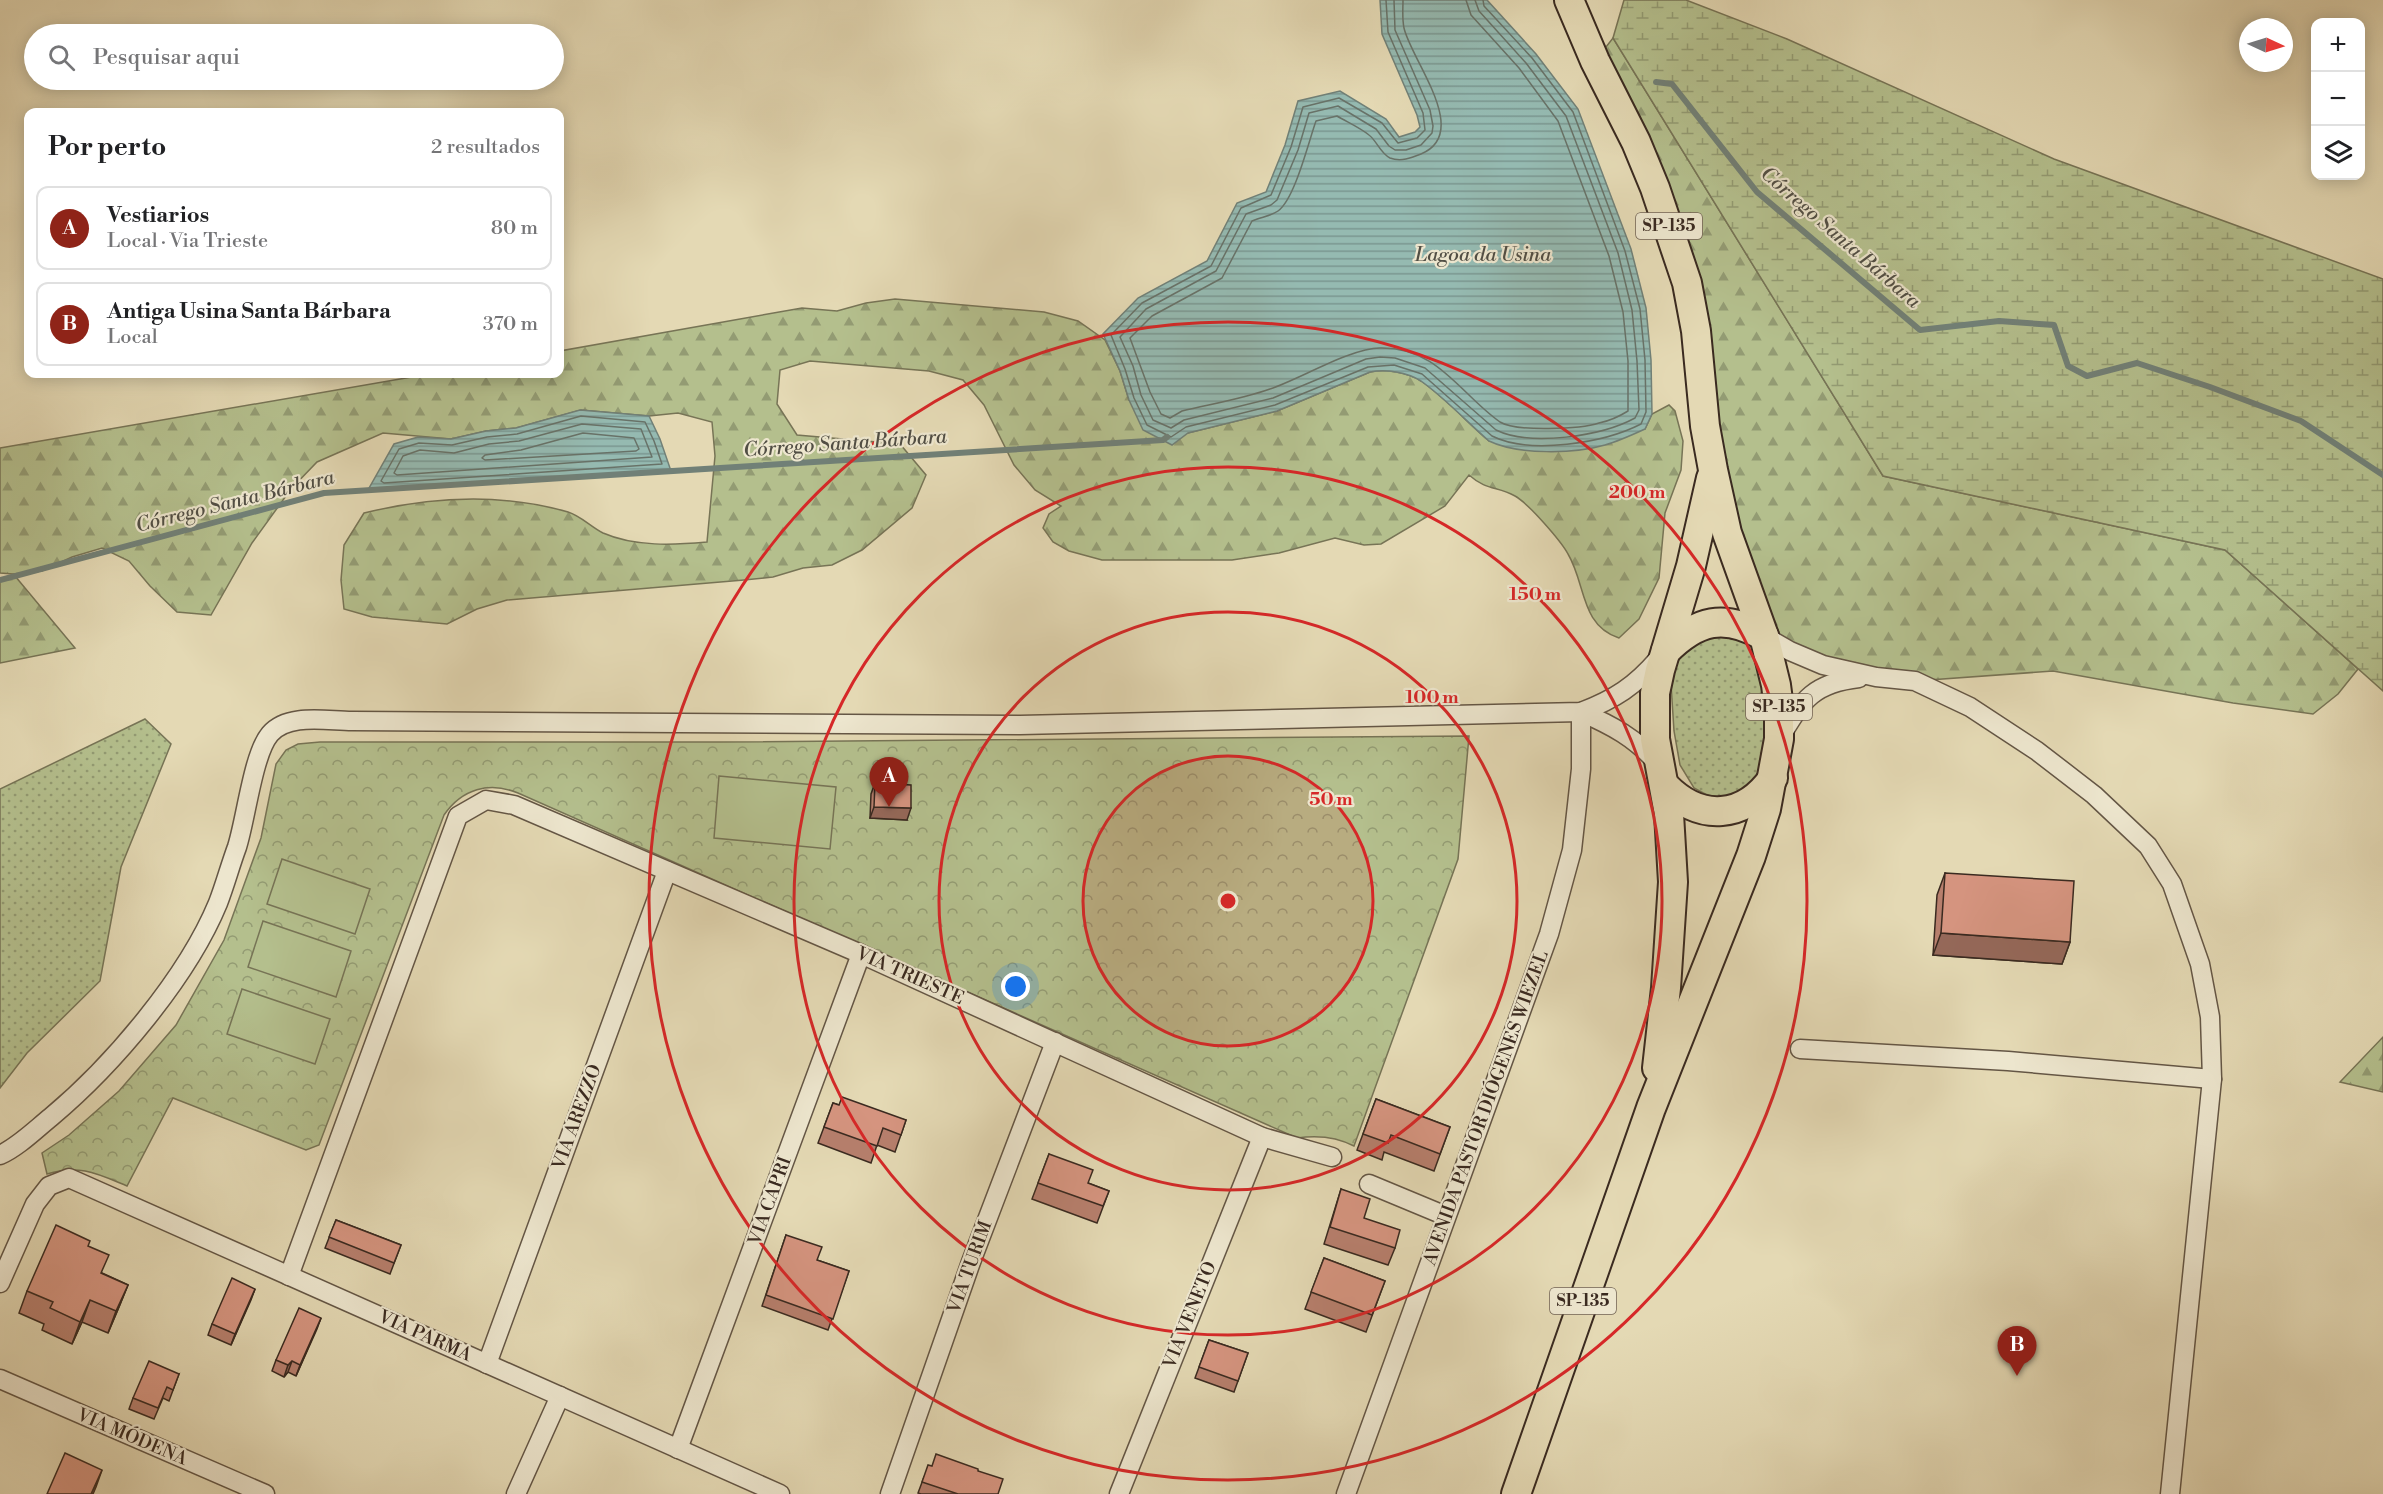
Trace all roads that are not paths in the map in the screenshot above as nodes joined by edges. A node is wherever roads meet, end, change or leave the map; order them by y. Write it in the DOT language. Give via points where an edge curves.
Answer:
graph roads {
  1 [pos="1569,0"];
  2 [pos="1713,470"];
  3 [pos="1764,636"];
  4 [pos="1665,651"];
  5 [pos="1876,677"];
  6 [pos="1581,712"];
  7 [pos="1779,739"];
  8 [pos="1663,777"];
  9 [pos="1773,778"];
  10 [pos="667,871"];
  11 [pos="861,954"];
  12 [pos="1056,1041"];
  13 [pos="1800,1050"];
  14 [pos="2212,1079"];
  15 [pos="1651,1108"];
  16 [pos="1262,1137"];
  17 [pos="0,1155"];
  18 [pos="1332,1157"];
  19 [pos="1369,1184"];
  20 [pos="1446,1216"];
  21 [pos="289,1276"];
  22 [pos="0,1283"];
  23 [pos="487,1364"];
  24 [pos="0,1379"];
  25 [pos="560,1396"];
  26 [pos="678,1449"];
  27 [pos="265,1494"];
  28 [pos="516,1494"];
  29 [pos="780,1494"];
  30 [pos="890,1494"];
  31 [pos="1119,1494"];
  32 [pos="1346,1494"];
  33 [pos="1515,1494"];
  34 [pos="2170,1494"];
  1 -- 2 [label="main road, SP-135" via="1636,142 1687,283"];
  2 -- 3 [label="main road, SP-135" via="1727,533"];
  2 -- 4 [label="main road, SP-135" via="1691,566"];
  3 -- 4 [label="main road" via="1748,627 1711,622 1693,629"];
  3 -- 5 [label="street" via="1823,665"];
  3 -- 7 [label="main road, SP-135" via="1776,685"];
  4 -- 6 [label="street" via="1643,677 1616,697"];
  4 -- 8 [label="main road, SP-135" via="1654,717"];
  5 -- 7 [label="street" via="1822,687 1806,698"];
  5 -- 14 [label="street" via="1915,681 1970,707 2094,795 2148,846 2172,884 2200,964 2211,1017"];
  6 -- 8 [label="street" via="1634,740"];
  6 -- 17 [label="street" via="1020,725 283,723 269,735 259,754 244,826 217,904 172,982 124,1046 80,1092"];
  6 -- 20 [label="street, AVENIDA PASTOR DIÓGENES WIEZEL" via="1581,769 1572,850 1549,934"];
  7 -- 9 [label="main road, SP-135"];
  8 -- 9 [label="main road" via="1677,799 1691,807 1722,812 1751,801"];
  8 -- 15 [label="main road, SP-135" via="1673,848 1673,882 1664,1011"];
  9 -- 15 [label="main road, SP-135" via="1751,856"];
  10 -- 11 [label="street, VIA TRIESTE"];
  10 -- 21 [label="street, VIA TRIESTE" via="514,805 486,800 458,816"];
  10 -- 23 [label="street, VIA AREZZO"];
  11 -- 12 [label="street, VIA TRIESTE"];
  11 -- 26 [label="street, VIA CAPRI"];
  12 -- 16 [label="street, VIA TRIESTE"];
  12 -- 30 [label="street, VIA TURIM" via="971,1262"];
  13 -- 14 [label="street" via="2008,1061"];
  14 -- 34 [label="street"];
  15 -- 33 [label="main road, SP-135"];
  16 -- 18 [label="street, VIA TRIESTE"];
  16 -- 31 [label="street, VIA VENETO"];
  19 -- 20 [label="street"];
  20 -- 32 [label="street, AVENIDA PASTOR DIÓGENES WIEZEL"];
  21 -- 22 [label="street, VIA PARMA" via="69,1178 49,1186 35,1204"];
  21 -- 23 [label="street, VIA PARMA"];
  23 -- 25 [label="street, VIA PARMA"];
  24 -- 27 [label="street, VIA MÓDENA"];
  25 -- 26 [label="street, VIA PARMA"];
  25 -- 28 [label="street"];
  26 -- 29 [label="street, VIA PARMA"];
}
